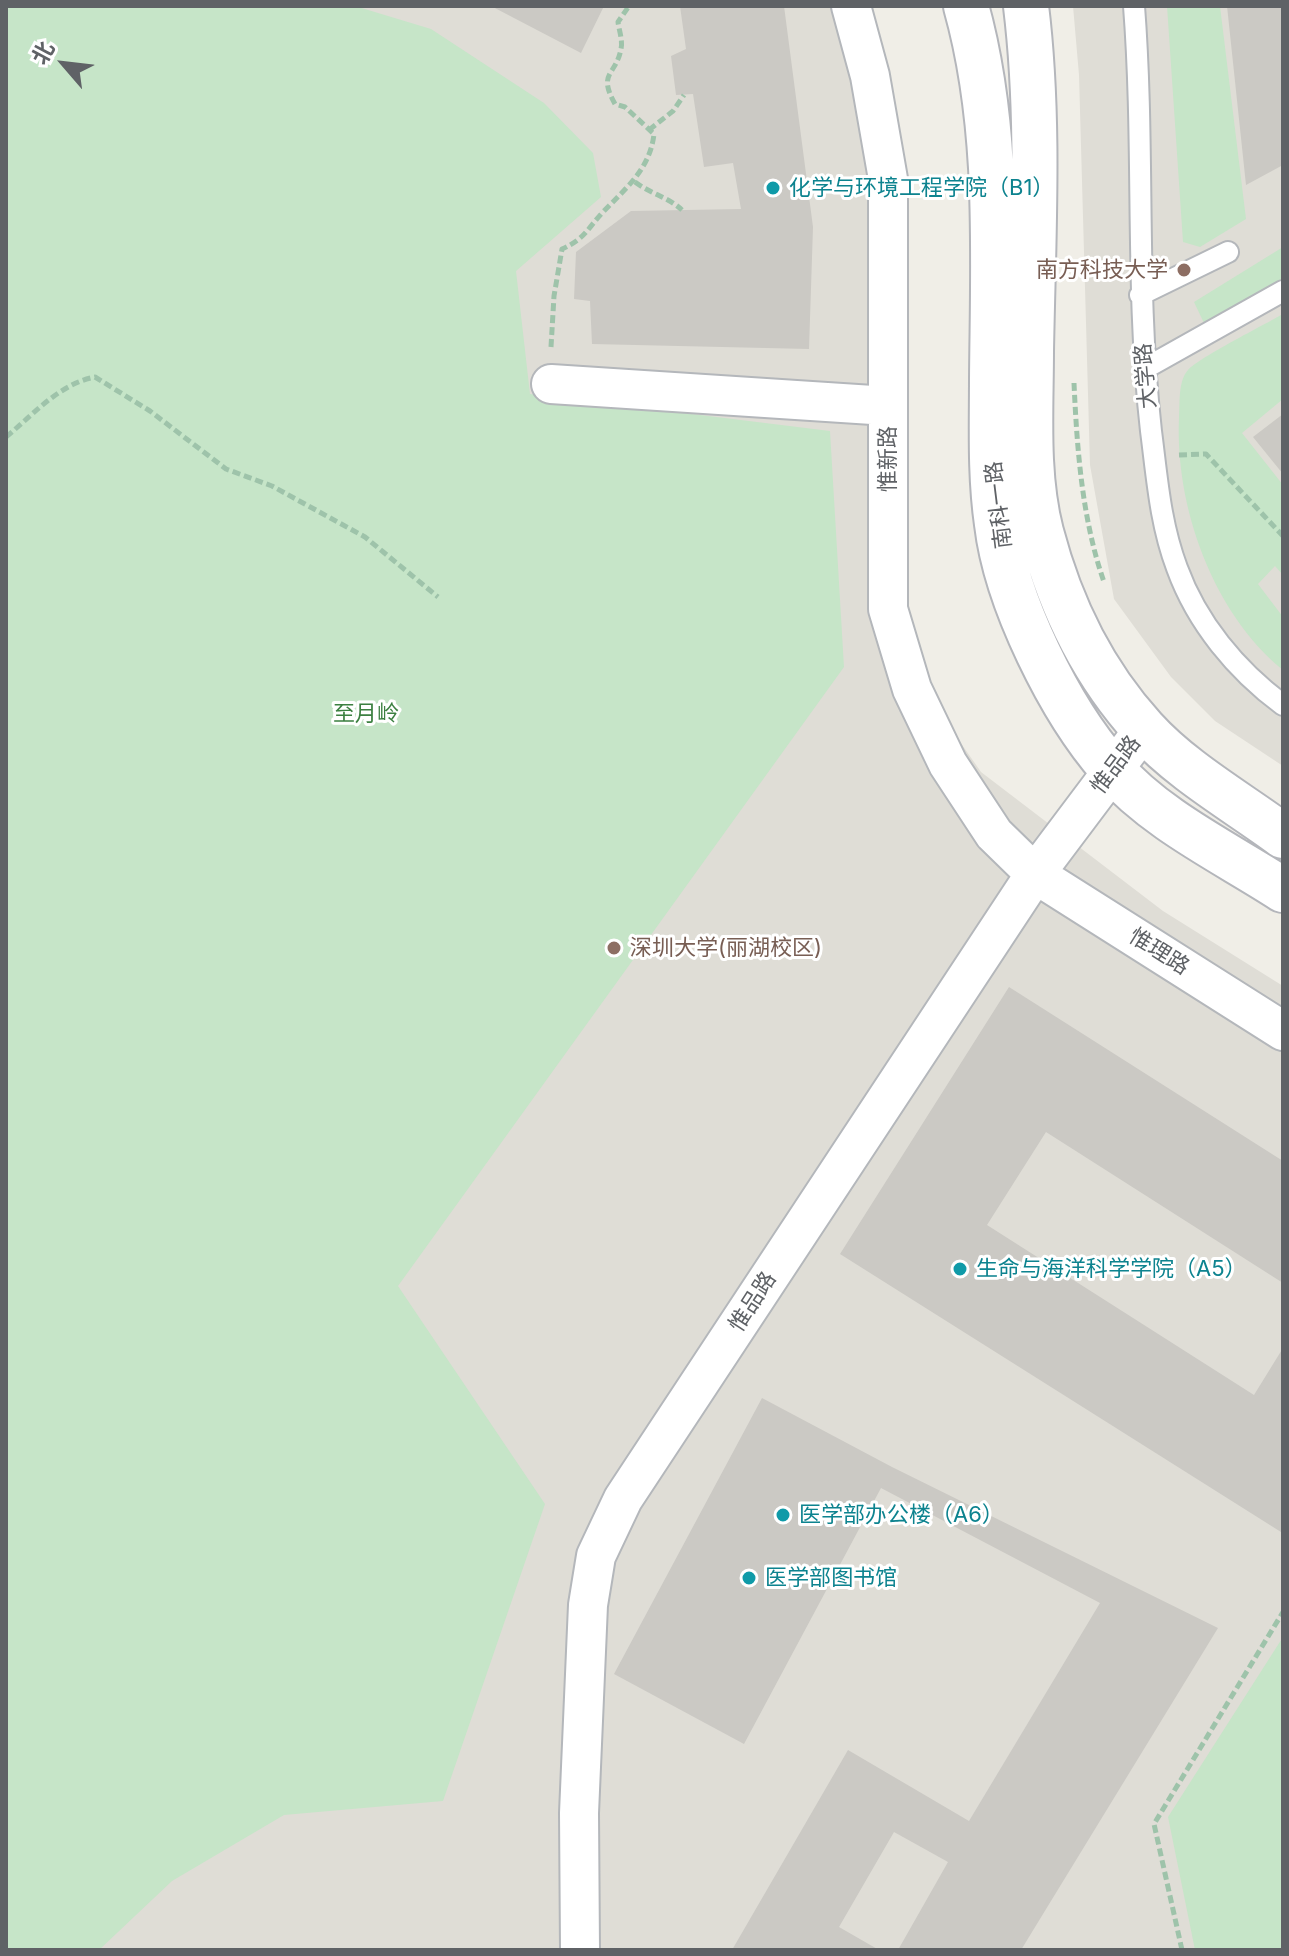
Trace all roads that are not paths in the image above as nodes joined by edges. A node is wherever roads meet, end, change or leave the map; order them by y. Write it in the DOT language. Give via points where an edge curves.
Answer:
graph roads {
  1 [pos="851,6"];
  2 [pos="966,6"];
  3 [pos="1026,6"];
  4 [pos="1134,6"];
  5 [pos="1228,252"];
  6 [pos="1283,291"];
  7 [pos="1140,295"];
  8 [pos="1144,369"];
  9 [pos="551,384"];
  10 [pos="888,406"];
  11 [pos="1283,705"];
  12 [pos="1144,729"];
  13 [pos="1112,770"];
  14 [pos="1283,836"];
  15 [pos="1035,874"];
  16 [pos="1283,890"];
  17 [pos="1283,1031"];
  18 [pos="580,1950"];
  1 -- 10 [label="street, 惟新路" via="888,179"];
  2 -- 13 [label="street, 南科一路" via="987,114 993,198 997,525 1013,589 1067,711"];
  3 -- 12 [label="street, 南科一路" via="1034,166 1030,445 1040,530 1093,665"];
  4 -- 7 [label="lane, 大学路" via="1140,80"];
  5 -- 7 [label="lane"];
  6 -- 8 [label="lane"];
  7 -- 8 [label="lane, 大学路"];
  8 -- 11 [label="lane, 大学路" via="1161,512 1177,569 1214,640"];
  9 -- 10 [label="street"];
  10 -- 15 [label="street, 惟新路" via="888,609 912,689 948,764 994,834"];
  12 -- 13 [label="street, 惟品路"];
  12 -- 14 [label="street, 南科一路"];
  13 -- 15 [label="street, 惟品路"];
  13 -- 16 [label="street, 南科一路" via="1166,816"];
  15 -- 17 [label="street, 惟理路"];
  15 -- 18 [label="street, 惟品路" via="623,1499 596,1556 588,1605 579,1813"];
}
